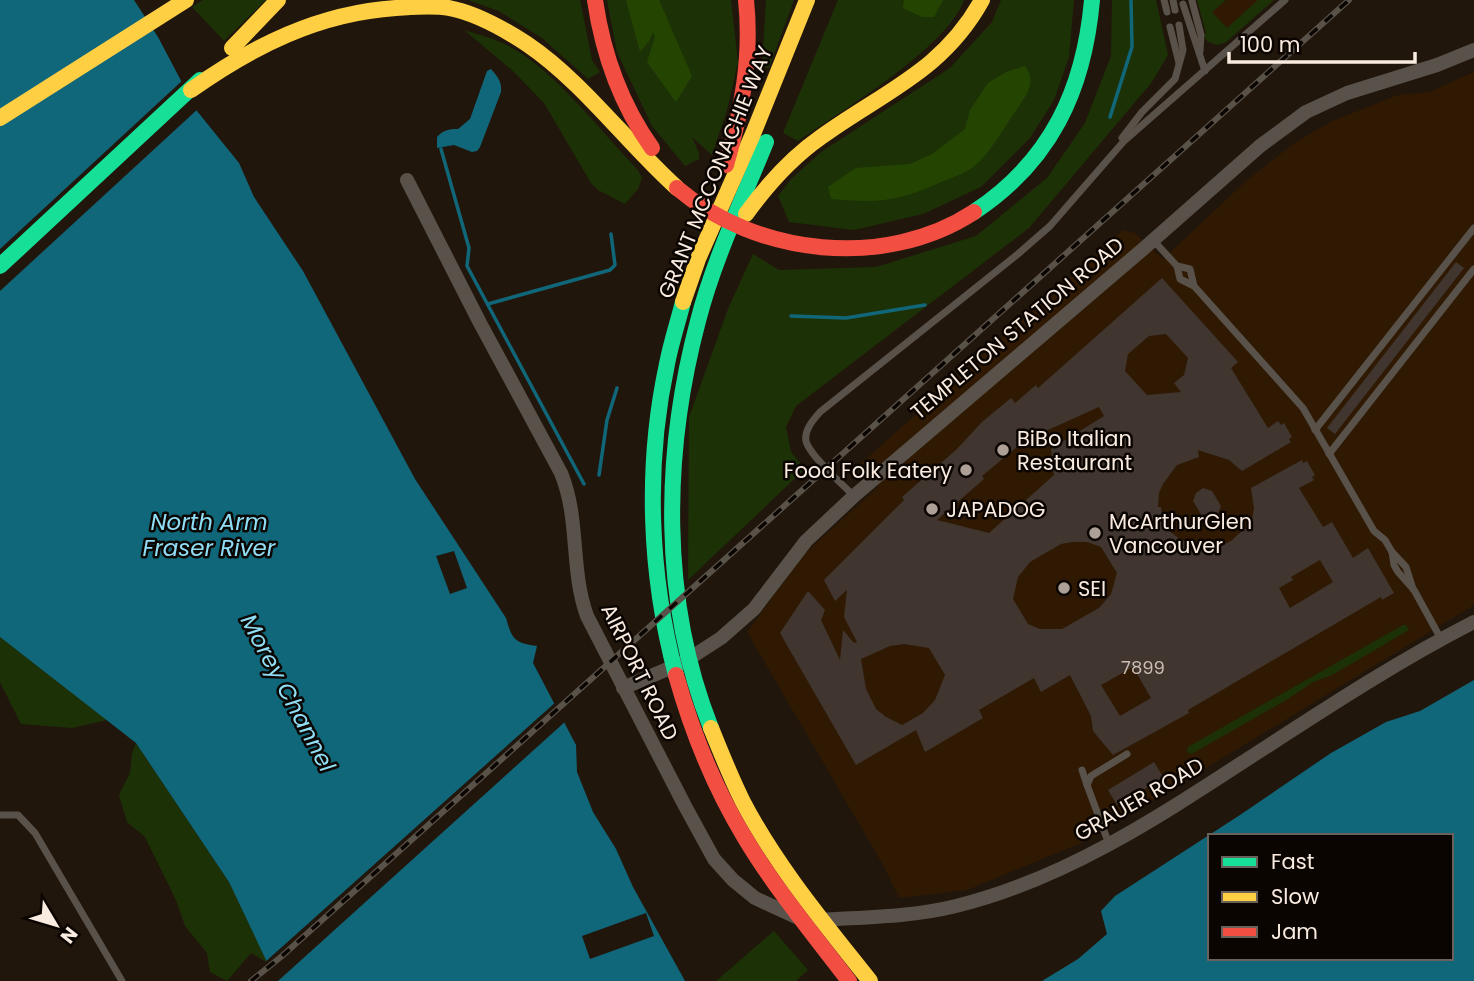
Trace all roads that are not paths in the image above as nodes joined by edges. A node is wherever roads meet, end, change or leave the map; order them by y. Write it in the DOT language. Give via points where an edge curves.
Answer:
graph roads {
  1 [pos="278,0"];
  2 [pos="595,0"];
  3 [pos="746,0"];
  4 [pos="807,0"];
  5 [pos="824,0"];
  6 [pos="982,0"];
  7 [pos="1093,0"];
  8 [pos="1164,0"];
  9 [pos="1173,0"];
  10 [pos="1285,0"];
  11 [pos="1192,1"];
  12 [pos="182,2"];
  13 [pos="1183,4"];
  14 [pos="1179,25"];
  15 [pos="1170,27"];
  16 [pos="1474,50"];
  17 [pos="1200,52"];
  18 [pos="218,66"];
  19 [pos="1179,69"];
  20 [pos="1205,71"];
  21 [pos="0,118"];
  22 [pos="1098,169"];
  23 [pos="407,180"];
  24 [pos="687,189"];
  25 [pos="1474,228"];
  26 [pos="1153,240"];
  27 [pos="703,245"];
  28 [pos="716,265"];
  29 [pos="1177,266"];
  30 [pos="0,267"];
  31 [pos="1474,269"];
  32 [pos="1194,286"];
  33 [pos="1315,430"];
  34 [pos="1329,454"];
  35 [pos="854,496"];
  36 [pos="1474,622"];
  37 [pos="1441,639"];
  38 [pos="623,688"];
  39 [pos="1127,754"];
  40 [pos="1082,770"];
  41 [pos="1087,785"];
  42 [pos="0,815"];
  43 [pos="1110,845"];
  44 [pos="793,916"];
  45 [pos="122,981"];
  46 [pos="849,981"];
  47 [pos="870,981"];
  1 -- 18 [label="main road"];
  2 -- 24 [label="main road" via="607,59 628,113"];
  3 -- 27 [label="main road" via="750,43 745,96"];
  4 -- 27 [label="main road, GRANT MCCONACHIE WAY"];
  5 -- 28 [label="main road, GRANT MCCONACHIE WAY"];
  6 -- 28 [label="main road" via="961,34 934,60 819,139 780,172 745,216"];
  7 -- 24 [label="main road" via="1087,51 1077,83 1062,118 1034,161 985,205 934,232 876,248 818,246 768,235"];
  8 -- 9 [label="lane" via="1171,11"];
  10 -- 20 [label="lane"];
  11 -- 17 [label="lane" via="1201,35"];
  12 -- 21 [label="main road"];
  13 -- 17 [label="lane"];
  14 -- 19 [label="lane" via="1183,50"];
  15 -- 19 [label="lane"];
  16 -- 26 [label="street, TEMPLETON STATION ROAD" via="1347,93 1306,113 1260,146"];
  17 -- 20 [label="lane"];
  18 -- 24 [label="main road" via="282,29 344,6 386,1 447,7 504,28 535,49 640,152"];
  18 -- 30 [label="main road"];
  19 -- 22 [label="lane" via="1172,84 1142,112"];
  20 -- 22 [label="lane" via="1144,122"];
  22 -- 35 [label="lane" via="1050,226 820,412 808,428 806,442 813,453"];
  23 -- 38 [label="street, AIRPORT ROAD" via="561,473 572,510 581,600"];
  25 -- 33 [label="lane"];
  26 -- 29 [label="lane"];
  26 -- 35 [label="street, TEMPLETON STATION ROAD"];
  27 -- 46 [label="main road, GRANT MCCONACHIE WAY" via="672,342 655,439 651,514 665,628 686,716 715,783 769,875"];
  28 -- 47 [label="main road, GRANT MCCONACHIE WAY" via="681,392 671,485 672,536 690,663 731,777 758,827"];
  29 -- 32 [label="lane" via="1180,279"];
  29 -- 32 [label="lane" via="1190,269"];
  31 -- 34 [label="lane"];
  32 -- 33 [label="lane" via="1303,408"];
  33 -- 34 [label="lane"];
  34 -- 37 [label="lane"];
  35 -- 38 [label="street, TEMPLETON STATION ROAD" via="806,541 754,609 721,638 684,662"];
  36 -- 37 [label="street, GRAUER ROAD"];
  37 -- 43 [label="street, GRAUER ROAD"];
  38 -- 44 [label="street, AIRPORT ROAD" via="715,859 755,898"];
  39 -- 41 [label="lane" via="1091,776"];
  40 -- 41 [label="lane"];
  41 -- 43 [label="lane"];
  42 -- 45 [label="lane" via="18,815 35,833"];
  43 -- 44 [label="street, GRAUER ROAD" via="999,893 956,906 911,914 813,920"];
}
